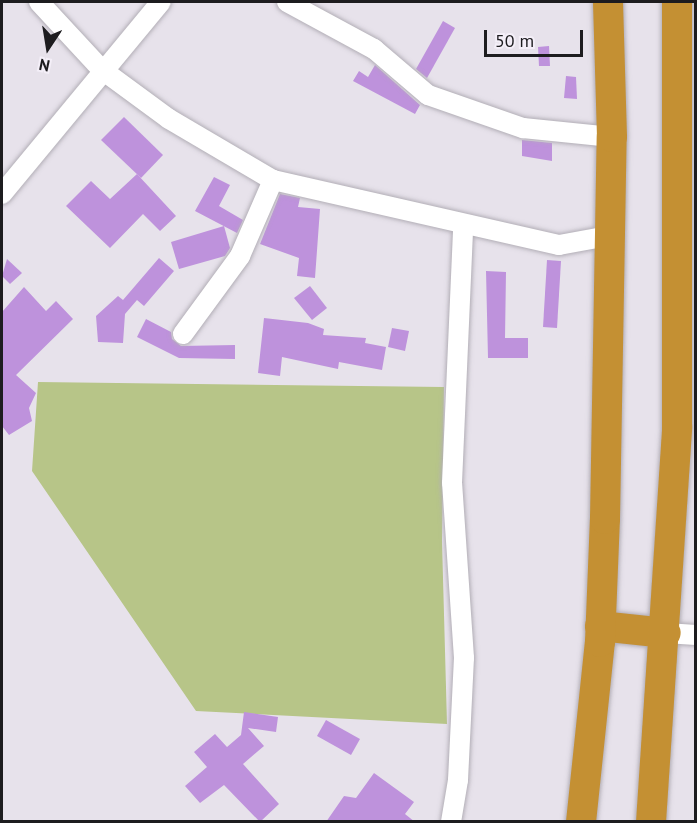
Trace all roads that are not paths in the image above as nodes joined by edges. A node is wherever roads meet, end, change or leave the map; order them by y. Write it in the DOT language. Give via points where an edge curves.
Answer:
graph roads {
  1 [pos="39,2"];
  2 [pos="161,2"];
  3 [pos="287,2"];
  4 [pos="608,2"];
  5 [pos="677,2"];
  6 [pos="101,69"];
  7 [pos="612,137"];
  8 [pos="273,180"];
  9 [pos="2,194"];
  10 [pos="463,226"];
  11 [pos="608,236"];
  12 [pos="183,334"];
  13 [pos="600,626"];
  14 [pos="666,633"];
  15 [pos="696,634"];
  16 [pos="451,822"];
  17 [pos="581,822"];
  18 [pos="651,822"];
  1 -- 6 [label="street"];
  2 -- 6 [label="street"];
  3 -- 7 [label="street" via="374,49 428,95 523,128"];
  4 -- 7 [label="highway"];
  5 -- 14 [label="highway" via="677,428"];
  6 -- 8 [label="street" via="169,118"];
  6 -- 9 [label="street" via="54,136"];
  7 -- 11 [label="highway"];
  8 -- 10 [label="street"];
  8 -- 12 [label="street" via="240,256"];
  10 -- 11 [label="street" via="559,245"];
  10 -- 16 [label="street" via="452,483 464,658 458,780"];
  11 -- 13 [label="highway"];
  13 -- 14 [label="highway"];
  13 -- 17 [label="highway"];
  14 -- 15 [label="street"];
  14 -- 18 [label="highway"];
}
